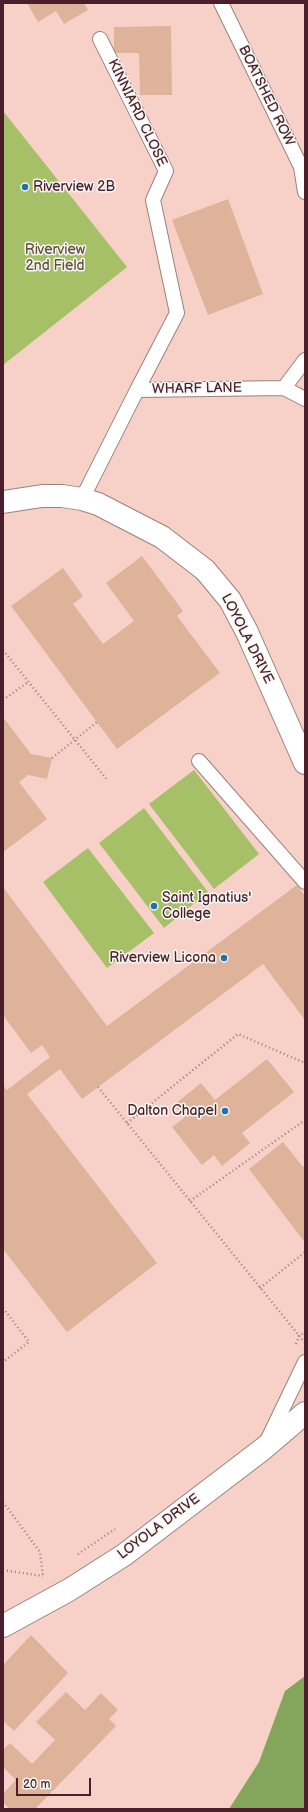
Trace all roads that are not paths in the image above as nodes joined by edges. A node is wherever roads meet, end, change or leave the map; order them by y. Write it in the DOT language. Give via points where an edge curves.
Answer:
graph roads {
  1 [pos="221,3"];
  2 [pos="100,39"];
  3 [pos="305,192"];
  4 [pos="305,360"];
  5 [pos="284,388"];
  6 [pos="137,390"];
  7 [pos="305,399"];
  8 [pos="82,499"];
  9 [pos="3,502"];
  10 [pos="199,761"];
  11 [pos="305,763"];
  12 [pos="305,882"];
  13 [pos="305,1362"];
  14 [pos="305,1413"];
  15 [pos="263,1449"];
  16 [pos="3,1626"];
  1 -- 3 [label="lane, BOATSHED ROW" via="301,168"];
  2 -- 6 [label="lane, KINNIARD CLOSE" via="166,171 153,200 178,313"];
  4 -- 5 [label="lane"];
  5 -- 6 [label="lane, WHARF LANE"];
  5 -- 7 [label="lane, WHARF LANE"];
  6 -- 8 [label="lane, WHARF LANE"];
  8 -- 9 [label="street, LOYOLA DRIVE" via="42,496"];
  8 -- 11 [label="street, LOYOLA DRIVE" via="115,512 162,537 205,570 219,585 230,600 246,632"];
  10 -- 12 [label="lane"];
  13 -- 15 [label="lane"];
  14 -- 15 [label="street, LOYOLA DRIVE"];
  15 -- 16 [label="street, LOYOLA DRIVE" via="124,1555 53,1599"];
}
